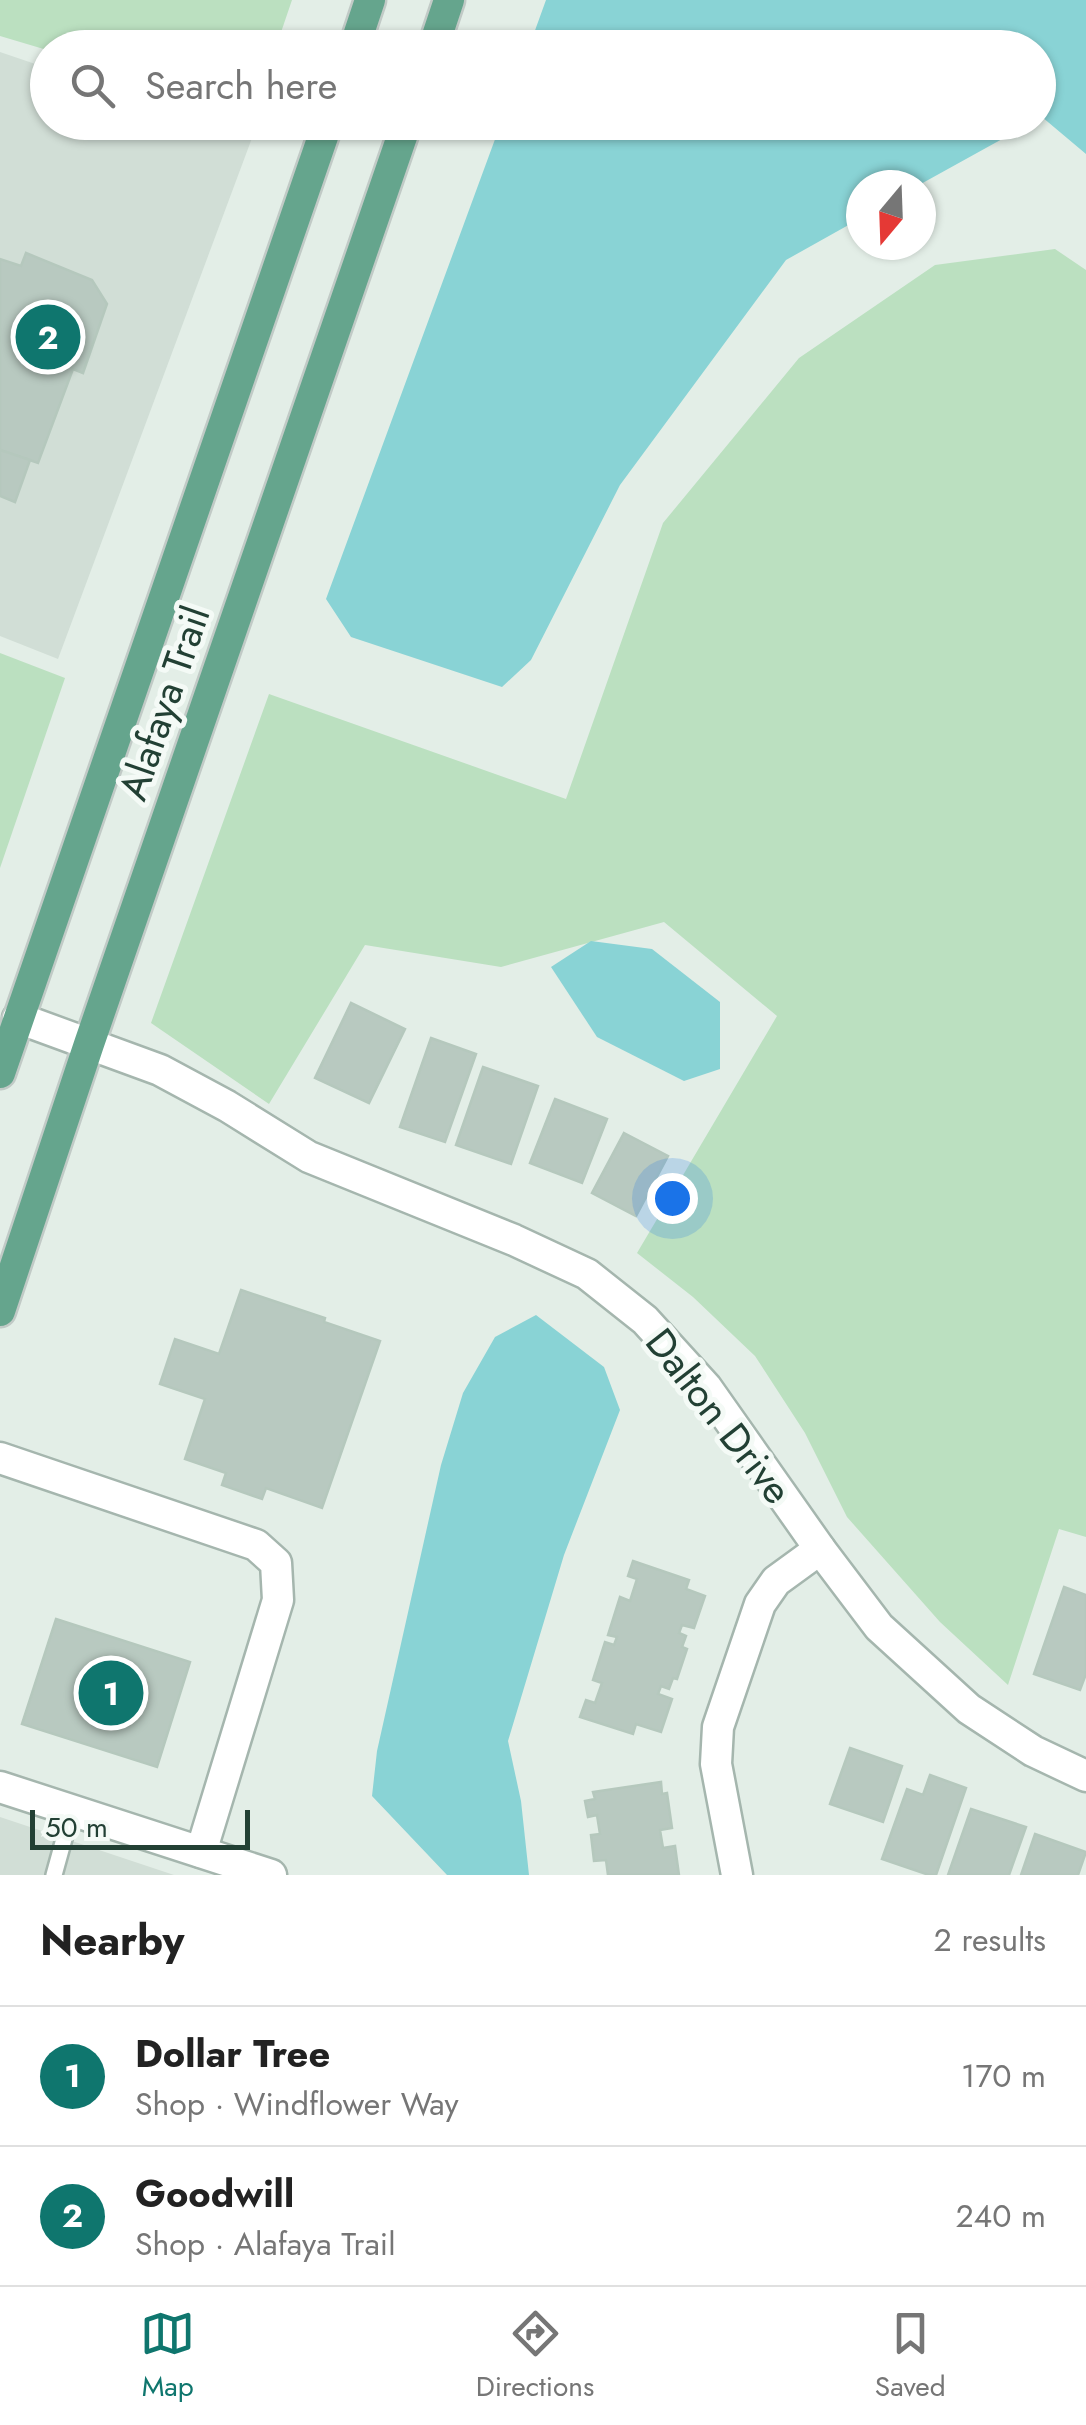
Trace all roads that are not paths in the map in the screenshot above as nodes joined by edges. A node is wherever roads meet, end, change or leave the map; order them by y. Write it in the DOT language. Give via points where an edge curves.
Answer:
graph roads {
  1 [pos="370,0"];
  2 [pos="449,0"];
  3 [pos="360,30"];
  4 [pos="439,30"];
  5 [pos="322,140"];
  6 [pos="401,140"];
  7 [pos="18,1018"];
  8 [pos="88,1044"];
  9 [pos="0,1072"];
  10 [pos="0,1311"];
  11 [pos="0,1458"];
  12 [pos="820,1549"];
  13 [pos="1086,1776"];
  14 [pos="0,1786"];
  15 [pos="72,1810"];
  16 [pos="199,1858"];
  17 [pos="54,1875"];
  18 [pos="271,1875"];
  19 [pos="737,1875"];
  1 -- 3 [label="main road"];
  2 -- 4 [label="main road"];
  5 -- 7 [label="main road, Alafaya Trail"];
  6 -- 8 [label="main road, Alafaya Trail"];
  7 -- 8 [label="street, Dalton Drive"];
  7 -- 9 [label="main road, Alafaya Trail"];
  8 -- 10 [label="main road, Alafaya Trail"];
  8 -- 12 [label="street, Dalton Drive" via="160,1070 309,1157 586,1274 645,1320 706,1387"];
  11 -- 16 [label="street" via="256,1545 276,1563 278,1600"];
  12 -- 13 [label="street, Dalton Drive" via="879,1627 969,1709"];
  12 -- 19 [label="street" via="776,1581 760,1604 718,1727 716,1764"];
  14 -- 15 [label="street"];
  15 -- 16 [label="street"];
  15 -- 17 [label="lane"];
  16 -- 18 [label="street"];
}
